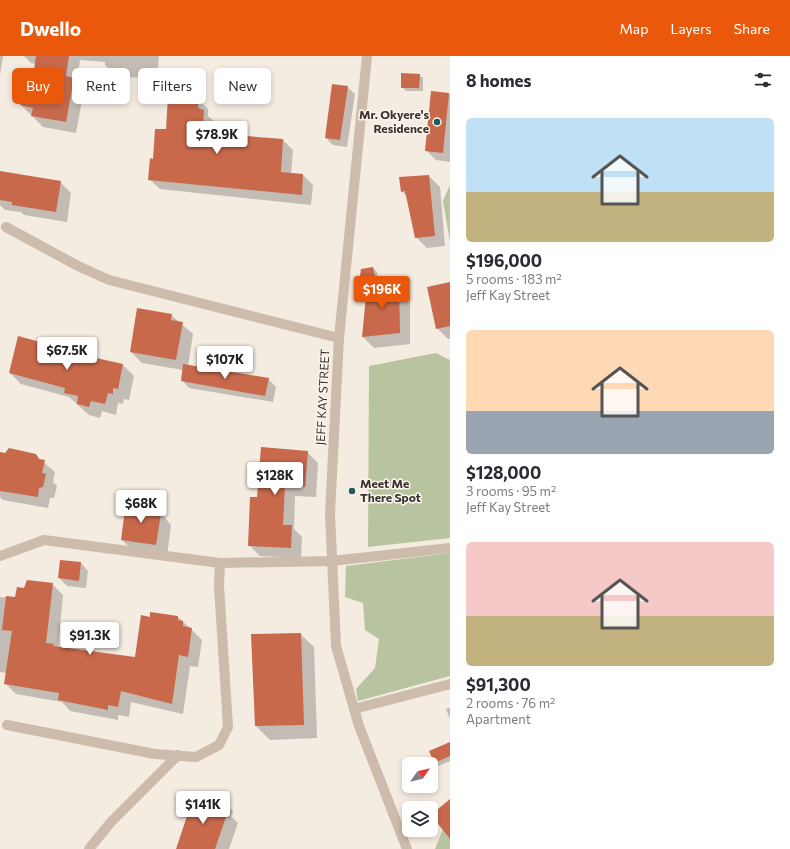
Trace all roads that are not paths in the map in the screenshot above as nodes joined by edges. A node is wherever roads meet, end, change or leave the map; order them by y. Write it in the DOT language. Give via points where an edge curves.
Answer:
graph roads {
  1 [pos="367,56"];
  2 [pos="6,227"];
  3 [pos="339,338"];
  4 [pos="450,548"];
  5 [pos="0,556"];
  6 [pos="332,561"];
  7 [pos="220,563"];
  8 [pos="450,684"];
  9 [pos="354,709"];
  10 [pos="7,725"];
  11 [pos="178,755"];
  12 [pos="89,849"];
  13 [pos="407,849"];
  1 -- 3 [label="street, JEFF KAY STREET"];
  2 -- 3 [label="street" via="78,266 110,280"];
  3 -- 6 [label="street, JEFF KAY STREET" via="330,513"];
  4 -- 6 [label="street"];
  5 -- 7 [label="street" via="44,540"];
  6 -- 7 [label="street"];
  6 -- 9 [label="street, JEFF KAY STREET" via="336,646"];
  7 -- 11 [label="street" via="219,586 228,727 219,745 196,757"];
  8 -- 9 [label="street"];
  9 -- 13 [label="street, JEFF KAY STREET"];
  10 -- 11 [label="street" via="155,754"];
  11 -- 12 [label="street" via="111,822"];
}
